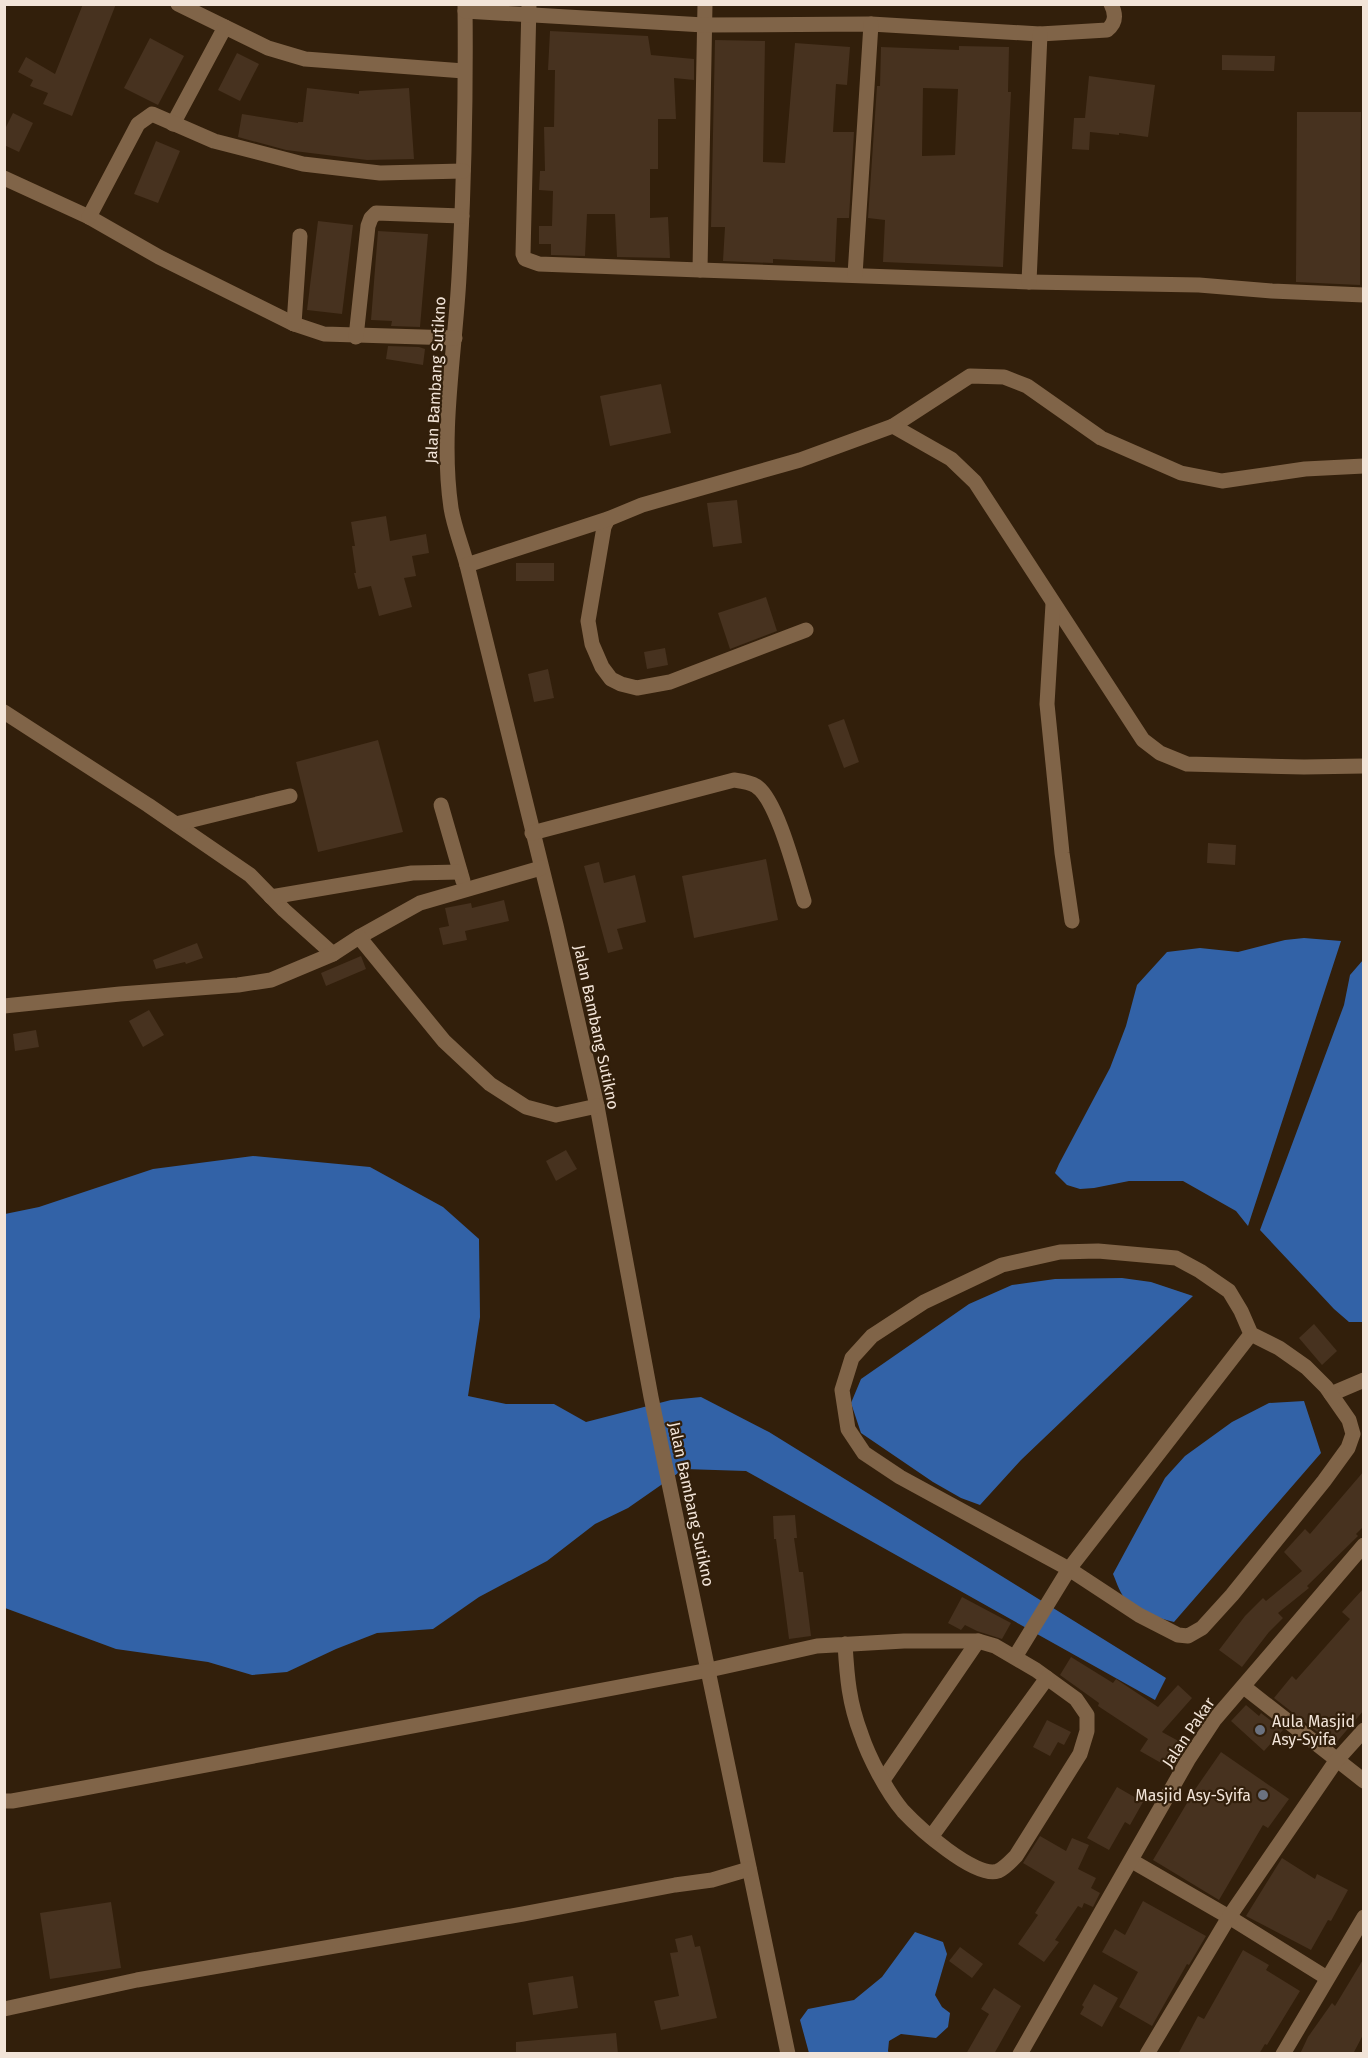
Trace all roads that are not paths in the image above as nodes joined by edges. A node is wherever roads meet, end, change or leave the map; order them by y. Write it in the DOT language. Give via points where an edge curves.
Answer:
graph roads {
  1 [pos="177,4"];
  2 [pos="705,4"];
  3 [pos="1111,4"];
  4 [pos="465,8"];
  5 [pos="528,9"];
  6 [pos="871,24"];
  7 [pos="704,25"];
  8 [pos="225,27"];
  9 [pos="1040,34"];
  10 [pos="464,71"];
  11 [pos="173,124"];
  12 [pos="463,171"];
  13 [pos="4,178"];
  14 [pos="462,216"];
  15 [pos="89,217"];
  16 [pos="300,236"];
  17 [pos="700,270"];
  18 [pos="855,275"];
  19 [pos="1029,282"];
  20 [pos="1364,295"];
  21 [pos="294,324"];
  22 [pos="356,337"];
  23 [pos="455,338"];
  24 [pos="893,426"];
  25 [pos="1364,466"];
  26 [pos="608,519"];
  27 [pos="467,565"];
  28 [pos="1053,604"];
  29 [pos="806,630"];
  30 [pos="4,712"];
  31 [pos="1364,766"];
  32 [pos="290,796"];
  33 [pos="441,805"];
  34 [pos="176,824"];
  35 [pos="532,832"];
  36 [pos="541,868"];
  37 [pos="460,872"];
  38 [pos="465,890"];
  39 [pos="271,897"];
  40 [pos="804,901"];
  41 [pos="1072,921"];
  42 [pos="359,937"];
  43 [pos="333,954"];
  44 [pos="4,1006"];
  45 [pos="597,1106"];
  46 [pos="1251,1334"];
  47 [pos="1364,1380"];
  48 [pos="1331,1394"];
  49 [pos="1364,1545"];
  50 [pos="1065,1575"];
  51 [pos="978,1641"];
  52 [pos="845,1644"];
  53 [pos="1015,1657"];
  54 [pos="708,1670"];
  55 [pos="1047,1678"];
  56 [pos="1244,1687"];
  57 [pos="1364,1730"];
  58 [pos="1336,1761"];
  59 [pos="883,1780"];
  60 [pos="1364,1782"];
  61 [pos="4,1801"];
  62 [pos="931,1837"];
  63 [pos="1132,1861"];
  64 [pos="749,1869"];
  65 [pos="1229,1917"];
  66 [pos="1364,1917"];
  67 [pos="1327,1978"];
  68 [pos="4,2009"];
  69 [pos="788,2054"];
  70 [pos="1020,2054"];
  71 [pos="1147,2054"];
  72 [pos="1283,2054"];
  1 -- 8 [label="street"];
  2 -- 7 [label="street"];
  3 -- 9 [label="street" via="1115,17 1107,30"];
  4 -- 5 [label="street"];
  4 -- 10 [label="street, Jalan Bambang Sutikno"];
  5 -- 7 [label="street"];
  5 -- 17 [label="street" via="525,259 538,264"];
  6 -- 7 [label="street"];
  6 -- 9 [label="street"];
  6 -- 18 [label="street"];
  7 -- 17 [label="street"];
  8 -- 10 [label="street" via="268,48 306,59"];
  8 -- 11 [label="street"];
  9 -- 19 [label="street"];
  10 -- 12 [label="street, Jalan Bambang Sutikno"];
  11 -- 12 [label="street" via="214,141 303,164 381,173"];
  11 -- 15 [label="street" via="152,114 138,124"];
  12 -- 14 [label="street, Jalan Bambang Sutikno"];
  13 -- 15 [label="street"];
  14 -- 22 [label="street" via="376,213 371,218"];
  14 -- 23 [label="street, Jalan Bambang Sutikno"];
  15 -- 21 [label="street" via="159,257"];
  16 -- 21 [label="street"];
  17 -- 18 [label="street"];
  18 -- 19 [label="street"];
  19 -- 20 [label="street" via="1199,285"];
  21 -- 22 [label="street" via="324,334"];
  22 -- 23 [label="street"];
  23 -- 27 [label="street, Jalan Bambang Sutikno" via="447,475 451,510"];
  24 -- 25 [label="street" via="970,376 1004,377 1027,386 1101,438 1181,473 1222,481 1305,469"];
  24 -- 26 [label="street" via="800,460 687,491"];
  24 -- 28 [label="street" via="951,459 975,482"];
  26 -- 27 [label="street"];
  26 -- 29 [label="street" via="588,621 592,644 610,679 637,688 669,682"];
  27 -- 35 [label="street, Jalan Bambang Sutikno"];
  28 -- 31 [label="street" via="1143,740 1160,753 1187,765"];
  28 -- 41 [label="street" via="1047,704"];
  30 -- 34 [label="street"];
  32 -- 34 [label="street"];
  33 -- 37 [label="street"];
  34 -- 39 [label="street" via="250,875"];
  35 -- 36 [label="street, Jalan Bambang Sutikno"];
  35 -- 40 [label="street" via="734,780 747,782 757,786 768,799"];
  36 -- 38 [label="street"];
  36 -- 45 [label="street, Jalan Bambang Sutikno"];
  37 -- 38 [label="street"];
  37 -- 39 [label="street" via="412,873"];
  38 -- 42 [label="street" via="420,903"];
  39 -- 43 [label="street"];
  42 -- 43 [label="street"];
  42 -- 45 [label="street" via="444,1041 490,1084 526,1107 556,1115"];
  43 -- 44 [label="street" via="271,980"];
  45 -- 54 [label="street, Jalan Bambang Sutikno" via="651,1397"];
  46 -- 48 [label="street" via="1306,1367"];
  46 -- 50 [label="street"];
  46 -- 50 [label="street" via="1229,1291 1176,1258 1060,1252 1002,1265 924,1302 872,1336 852,1358 842,1390 848,1429 864,1453"];
  47 -- 48 [label="street"];
  48 -- 50 [label="street" via="1351,1427 1348,1448 1202,1628 1188,1636 1178,1635"];
  49 -- 56 [label="street, Jalan Pakar"];
  50 -- 53 [label="street"];
  51 -- 52 [label="street"];
  51 -- 53 [label="street"];
  51 -- 59 [label="street"];
  52 -- 54 [label="street" via="817,1646"];
  52 -- 59 [label="street" via="849,1694 861,1736"];
  53 -- 55 [label="street"];
  54 -- 61 [label="street"];
  54 -- 64 [label="street, Jalan Bambang Sutikno"];
  55 -- 62 [label="street"];
  55 -- 62 [label="street" via="1076,1699 1087,1715 1087,1731 1080,1754 1016,1856 997,1871 985,1871"];
  56 -- 58 [label="street"];
  56 -- 63 [label="street, Jalan Pakar" via="1215,1719 1188,1760"];
  57 -- 58 [label="street"];
  58 -- 60 [label="street"];
  58 -- 65 [label="street"];
  59 -- 62 [label="street" via="902,1810"];
  63 -- 65 [label="street"];
  63 -- 70 [label="street, Jalan Pakar"];
  64 -- 68 [label="street" via="712,1880 137,1980"];
  64 -- 69 [label="street, Jalan Bambang Sutikno"];
  65 -- 67 [label="street"];
  65 -- 71 [label="street"];
  66 -- 67 [label="street"];
  67 -- 72 [label="street"];
}
